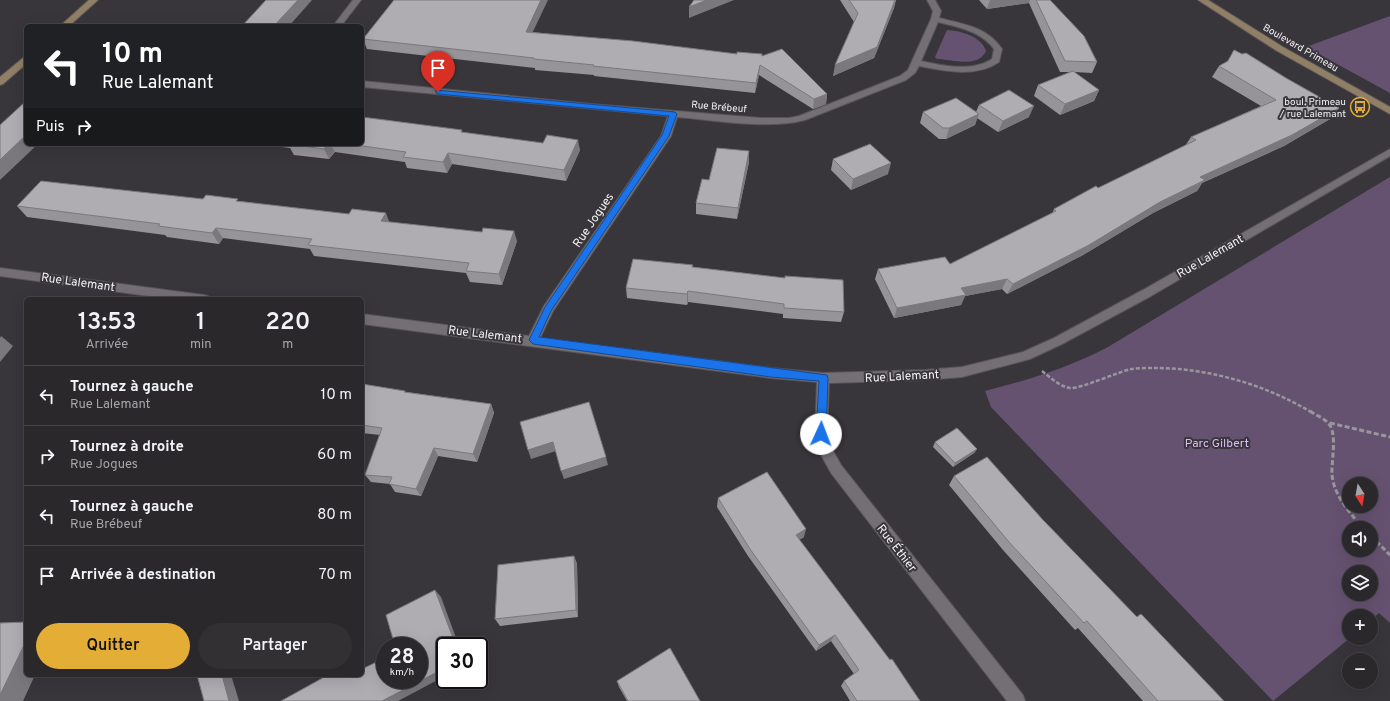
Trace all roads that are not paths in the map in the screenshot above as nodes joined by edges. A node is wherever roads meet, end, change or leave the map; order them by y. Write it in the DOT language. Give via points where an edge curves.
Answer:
graph roads {
  1 [pos="94,0"];
  2 [pos="357,0"];
  3 [pos="931,0"];
  4 [pos="1202,0"];
  5 [pos="935,19"];
  6 [pos="66,24"];
  7 [pos="339,24"];
  8 [pos="24,62"];
  9 [pos="916,62"];
  10 [pos="0,82"];
  11 [pos="364,84"];
  12 [pos="1390,111"];
  13 [pos="673,114"];
  14 [pos="1390,152"];
  15 [pos="0,272"];
  16 [pos="175,297"];
  17 [pos="364,319"];
  18 [pos="533,340"];
  19 [pos="824,378"];
  20 [pos="1017,701"];
  1 -- 6 [label="street"];
  2 -- 7 [label="street"];
  3 -- 5 [label="street" via="937,11"];
  4 -- 12 [label="street, Boulevard Primeau" via="1280,49"];
  5 -- 9 [label="street, Rue Brébeuf"];
  5 -- 9 [label="street" via="975,30 988,37 998,49 996,60 986,67 977,68 951,68"];
  8 -- 10 [label="street"];
  9 -- 13 [label="street, Rue Brébeuf" via="909,74 903,78 789,121"];
  11 -- 13 [label="street, Rue Brébeuf"];
  13 -- 18 [label="street, Rue Jogues" via="666,136 548,309"];
  14 -- 19 [label="street, Rue Lalemant" via="1147,293 1026,356 962,372"];
  15 -- 16 [label="street, Rue Lalemant"];
  17 -- 18 [label="street, Rue Lalemant"];
  18 -- 19 [label="street, Rue Lalemant"];
  19 -- 20 [label="street, Rue Éthier" via="821,434 826,451 836,469"];
}
